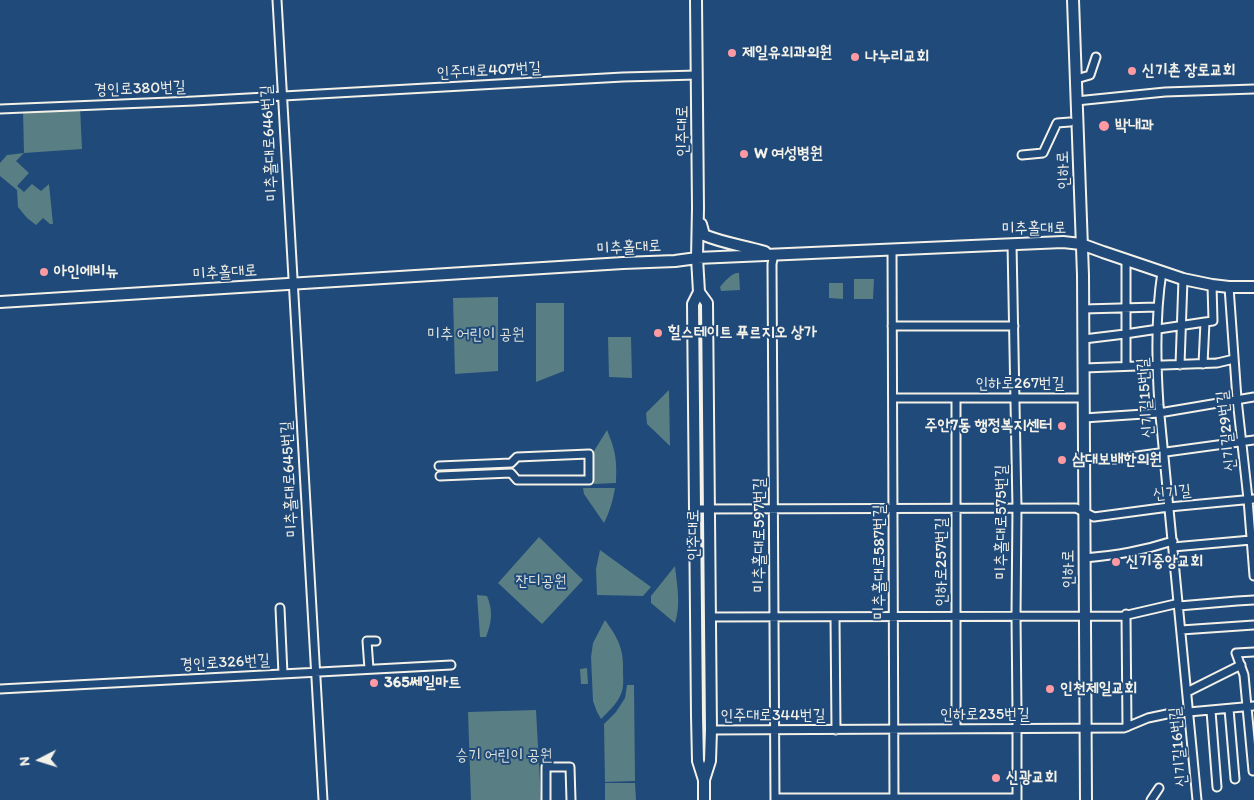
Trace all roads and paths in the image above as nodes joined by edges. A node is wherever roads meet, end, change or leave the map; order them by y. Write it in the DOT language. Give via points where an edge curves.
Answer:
graph roads {
  1 [pos="277,0"];
  2 [pos="696,0"];
  3 [pos="1073,0"];
  4 [pos="1096,57"];
  5 [pos="697,76"];
  6 [pos="1076,79"];
  7 [pos="1254,89"];
  8 [pos="282,96"];
  9 [pos="1076,101"];
  10 [pos="0,109"];
  11 [pos="1070,122"];
  12 [pos="1022,155"];
  13 [pos="698,208"];
  14 [pos="1012,244"];
  15 [pos="1081,244"];
  16 [pos="892,249"];
  17 [pos="774,254"];
  18 [pos="698,258"];
  19 [pos="1126,260"];
  20 [pos="1162,272"];
  21 [pos="1183,279"];
  22 [pos="293,284"];
  23 [pos="1212,285"];
  24 [pos="1229,287"];
  25 [pos="1254,287"];
  26 [pos="699,292"];
  27 [pos="0,302"];
  28 [pos="1125,307"];
  29 [pos="1158,307"];
  30 [pos="1083,309"];
  31 [pos="1205,322"];
  32 [pos="892,326"];
  33 [pos="1014,326"];
  34 [pos="1182,326"];
  35 [pos="1157,329"];
  36 [pos="1125,334"];
  37 [pos="1084,339"];
  38 [pos="1234,359"];
  39 [pos="1204,364"];
  40 [pos="1156,365"];
  41 [pos="1180,365"];
  42 [pos="1126,366"];
  43 [pos="1084,368"];
  44 [pos="1254,397"];
  45 [pos="893,398"];
  46 [pos="956,398"];
  47 [pos="1014,398"];
  48 [pos="1084,398"];
  49 [pos="1236,399"];
  50 [pos="1160,413"];
  51 [pos="1084,418"];
  52 [pos="1254,440"];
  53 [pos="1242,441"];
  54 [pos="1164,453"];
  55 [pos="1084,459"];
  56 [pos="439,466"];
  57 [pos="440,476"];
  58 [pos="1251,499"];
  59 [pos="1169,507"];
  60 [pos="893,508"];
  61 [pos="956,508"];
  62 [pos="1017,508"];
  63 [pos="695,509"];
  64 [pos="709,509"];
  65 [pos="774,509"];
  66 [pos="1089,515"];
  67 [pos="1251,540"];
  68 [pos="1173,544"];
  69 [pos="1084,558"];
  70 [pos="1254,576"];
  71 [pos="1254,600"];
  72 [pos="1179,606"];
  73 [pos="280,608"];
  74 [pos="1126,614"];
  75 [pos="956,616"];
  76 [pos="1016,616"];
  77 [pos="1084,616"];
  78 [pos="710,617"];
  79 [pos="774,617"];
  80 [pos="835,617"];
  81 [pos="894,617"];
  82 [pos="1254,625"];
  83 [pos="1181,630"];
  84 [pos="376,641"];
  85 [pos="1254,652"];
  86 [pos="451,665"];
  87 [pos="1241,665"];
  88 [pos="369,670"];
  89 [pos="315,672"];
  90 [pos="284,674"];
  91 [pos="0,689"];
  92 [pos="1187,692"];
  93 [pos="1250,707"];
  94 [pos="1229,709"];
  95 [pos="1211,711"];
  96 [pos="1189,713"];
  97 [pos="1127,727"];
  98 [pos="1080,728"];
  99 [pos="894,729"];
  100 [pos="956,729"];
  101 [pos="1017,729"];
  102 [pos="711,730"];
  103 [pos="775,730"];
  104 [pos="836,730"];
  105 [pos="1253,771"];
  106 [pos="1235,779"];
  107 [pos="704,780"];
  108 [pos="1218,787"];
  109 [pos="1159,788"];
  110 [pos="775,799"];
  111 [pos="894,799"];
  112 [pos="1017,799"];
  113 [pos="322,800"];
  114 [pos="546,800"];
  115 [pos="571,800"];
  116 [pos="704,800"];
  117 [pos="1086,800"];
  118 [pos="1151,800"];
  119 [pos="1197,800"];
  1 -- 8 [label="street, 미추홀대로646번길"];
  2 -- 5 [label="main road, 인주대로"];
  3 -- 6 [label="main road, 인하로"];
  4 -- 6 [label="street" via="1090,75"];
  5 -- 8 [label="street, 인주대로407번길" via="623,77"];
  5 -- 13 [label="main road, 인주대로"];
  6 -- 9 [label="main road, 인하로"];
  7 -- 9 [label="street" via="1165,92"];
  8 -- 10 [label="street, 경인로380번길"];
  8 -- 22 [label="street, 미추홀대로646번길"];
  9 -- 15 [label="main road, 인하로"];
  11 -- 12 [label="street" via="1057,123 1043,153"];
  13 -- 17 [label="main road" via="704,235"];
  13 -- 18 [label="main road, 인주대로"];
  14 -- 15 [label="main road, 미추홀대로"];
  14 -- 16 [label="main road, 미추홀대로"];
  14 -- 33 [label="street, 미추홀대로575번길"];
  15 -- 19 [label="main road, 미추홀대로"];
  15 -- 30 [label="main road, 인하로"];
  16 -- 17 [label="main road, 미추홀대로"];
  16 -- 32 [label="street, 미추홀대로587번길"];
  17 -- 18 [label="main road, 미추홀대로"];
  17 -- 65 [label="street, 미추홀대로597번길"];
  18 -- 22 [label="main road, 미추홀대로"];
  18 -- 26 [label="main road, 인주대로"];
  19 -- 20 [label="main road, 미추홀대로"];
  19 -- 28 [label="street"];
  20 -- 21 [label="main road, 미추홀대로"];
  20 -- 29 [label="street, 신기길15번길"];
  21 -- 23 [label="main road, 미추홀대로"];
  21 -- 34 [label="street"];
  22 -- 27 [label="main road, 미추홀대로"];
  22 -- 89 [label="street, 미추홀대로645번길"];
  23 -- 24 [label="main road, 미추홀대로"];
  23 -- 31 [label="street" via="1213,322"];
  24 -- 25 [label="main road, 미추홀대로"];
  24 -- 38 [label="street"];
  26 -- 63 [label="main road, 인주대로" via="693,304"];
  26 -- 64 [label="main road, 인주대로" via="707,303"];
  28 -- 29 [label="street"];
  28 -- 30 [label="street"];
  28 -- 36 [label="street"];
  29 -- 35 [label="street, 신기길15번길"];
  30 -- 37 [label="main road, 인하로"];
  31 -- 34 [label="street"];
  31 -- 39 [label="street"];
  32 -- 33 [label="street"];
  32 -- 45 [label="street, 미추홀대로587번길"];
  33 -- 47 [label="street, 미추홀대로575번길"];
  34 -- 35 [label="street"];
  34 -- 41 [label="street"];
  35 -- 36 [label="street"];
  35 -- 40 [label="street, 신기길15번길"];
  36 -- 37 [label="street"];
  36 -- 42 [label="street"];
  37 -- 43 [label="main road, 인하로"];
  38 -- 39 [label="street"];
  38 -- 49 [label="street, 신기길29번길"];
  39 -- 41 [label="street"];
  40 -- 41 [label="street"];
  40 -- 42 [label="street"];
  40 -- 50 [label="street, 신기길15번길"];
  42 -- 43 [label="street"];
  43 -- 48 [label="main road, 인하로"];
  44 -- 49 [label="street"];
  45 -- 46 [label="street, 인하로267번길"];
  45 -- 60 [label="street, 미추홀대로587번길"];
  46 -- 47 [label="street, 인하로267번길"];
  46 -- 61 [label="street, 인하로267번길"];
  47 -- 48 [label="street, 인하로267번길"];
  47 -- 62 [label="street, 미추홀대로575번길"];
  48 -- 51 [label="main road, 인하로"];
  49 -- 50 [label="street"];
  49 -- 53 [label="street, 신기길29번길"];
  50 -- 51 [label="street"];
  50 -- 54 [label="street, 신기길15번길"];
  51 -- 55 [label="main road, 인하로"];
  52 -- 53 [label="street"];
  53 -- 54 [label="street"];
  53 -- 58 [label="street, 신기길29번길"];
  54 -- 55 [label="street"];
  54 -- 59 [label="street, 신기길15번길"];
  55 -- 66 [label="main road, 인하로"];
  56 -- 57 [label="street" via="511,463 517,457 589,454 589,480 517,480 511,473"];
  58 -- 59 [label="street, 신기길"];
  58 -- 67 [label="street, 신기길29번길"];
  59 -- 66 [label="street, 신기길"];
  59 -- 68 [label="street, 신기길16번길"];
  60 -- 61 [label="street, 신기길"];
  60 -- 65 [label="street, 신기길"];
  60 -- 81 [label="street, 미추홀대로587번길"];
  61 -- 62 [label="street, 신기길"];
  61 -- 75 [label="street, 인하로257번길"];
  62 -- 66 [label="street, 신기길" via="1076,508"];
  62 -- 76 [label="street, 미추홀대로575번길"];
  63 -- 64 [label="street, 신기길"];
  63 -- 107 [label="main road, 인주대로" via="698,761"];
  64 -- 65 [label="street, 신기길"];
  64 -- 78 [label="main road, 인주대로"];
  65 -- 79 [label="street, 미추홀대로597번길"];
  66 -- 69 [label="main road, 인하로"];
  67 -- 68 [label="street"];
  67 -- 70 [label="street, 신기길29번길"];
  68 -- 69 [label="street"];
  68 -- 72 [label="street, 신기길16번길"];
  69 -- 77 [label="main road, 인하로"];
  71 -- 72 [label="street"];
  72 -- 74 [label="street" via="1175,604"];
  72 -- 83 [label="street, 신기길16번길"];
  73 -- 90 [label="street"];
  74 -- 77 [label="street"];
  74 -- 97 [label="street"];
  75 -- 76 [label="street"];
  75 -- 81 [label="street"];
  75 -- 100 [label="street, 인하로257번길"];
  76 -- 77 [label="street"];
  76 -- 101 [label="street, 미추홀대로575번길"];
  77 -- 98 [label="main road, 인하로"];
  78 -- 79 [label="street"];
  78 -- 102 [label="main road, 인주대로"];
  79 -- 80 [label="street"];
  79 -- 103 [label="street, 미추홀대로597번길"];
  80 -- 81 [label="street"];
  80 -- 104 [label="street, 인주대로344번길"];
  81 -- 99 [label="street, 미추홀대로587번길"];
  82 -- 83 [label="street"];
  83 -- 92 [label="street, 신기길16번길"];
  84 -- 88 [label="street" via="367,641"];
  85 -- 87 [label="street" via="1236,653"];
  86 -- 88 [label="street, 경인로326번길"];
  87 -- 92 [label="street, 신기길16번길"];
  87 -- 93 [label="street"];
  88 -- 89 [label="street, 경인로326번길"];
  89 -- 90 [label="street, 경인로326번길"];
  89 -- 113 [label="street, 미추홀대로645번길"];
  90 -- 91 [label="street, 경인로326번길"];
  92 -- 96 [label="street, 신기길16번길"];
  93 -- 94 [label="street"];
  93 -- 105 [label="street"];
  94 -- 95 [label="street"];
  94 -- 106 [label="street"];
  95 -- 96 [label="street"];
  95 -- 108 [label="street"];
  96 -- 97 [label="street" via="1148,718"];
  96 -- 119 [label="street, 신기길16번길"];
  97 -- 98 [label="street, 인하로235번길"];
  98 -- 101 [label="street, 인하로235번길"];
  98 -- 117 [label="main road, 인하로"];
  99 -- 100 [label="street, 인하로235번길"];
  99 -- 104 [label="street, 인주대로344번길"];
  99 -- 111 [label="street, 미추홀대로587번길"];
  100 -- 101 [label="street, 인하로235번길"];
  101 -- 112 [label="street, 미추홀대로575번길"];
  102 -- 103 [label="street, 인주대로344번길"];
  102 -- 107 [label="main road, 인주대로" via="710,761"];
  103 -- 104 [label="street, 인주대로344번길"];
  103 -- 110 [label="street, 미추홀대로597번길"];
  107 -- 116 [label="main road, 인주대로"];
  109 -- 118 [label="street"];
  110 -- 111 [label="street"];
  111 -- 112 [label="street"];
  114 -- 115 [label="street" via="546,767 570,767"];
}
